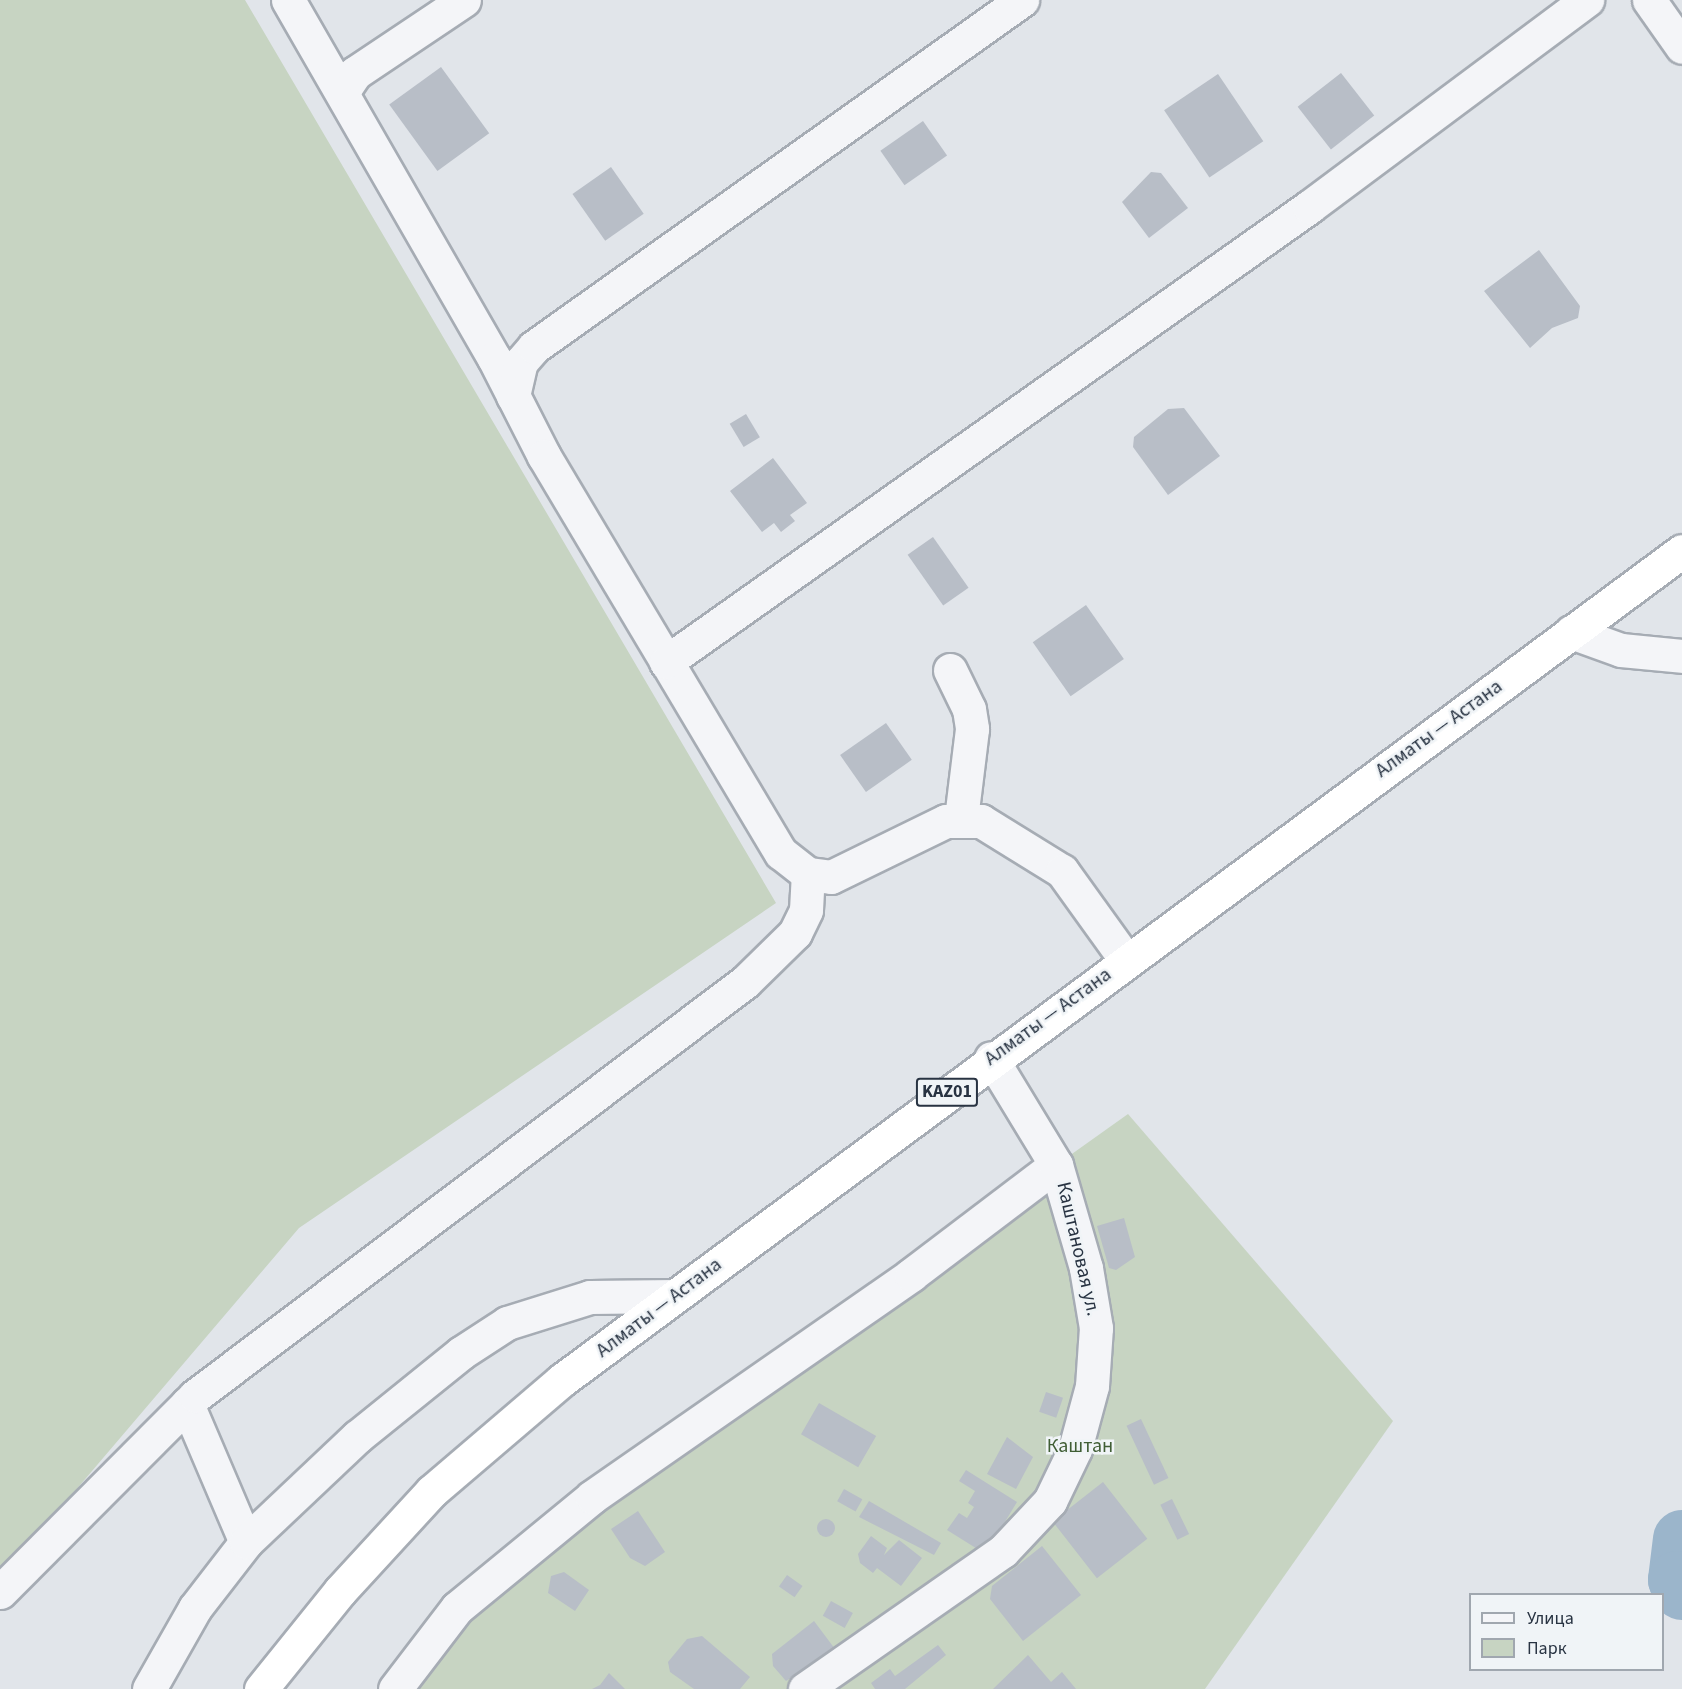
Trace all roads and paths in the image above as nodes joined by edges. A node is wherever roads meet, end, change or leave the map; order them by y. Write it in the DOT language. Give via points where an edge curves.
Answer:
graph roads {
  1 [pos="288,0"];
  2 [pos="464,0"];
  3 [pos="1022,0"];
  4 [pos="1587,0"];
  5 [pos="1649,0"];
  6 [pos="1682,47"];
  7 [pos="343,91"];
  8 [pos="513,396"];
  9 [pos="1682,551"];
  10 [pos="1571,632"];
  11 [pos="1682,656"];
  12 [pos="666,662"];
  13 [pos="950,670"];
  14 [pos="962,818"];
  15 [pos="808,874"];
  16 [pos="1126,960"];
  17 [pos="992,1058"];
  18 [pos="1056,1165"];
  19 [pos="675,1296"];
  20 [pos="187,1404"];
  21 [pos="246,1542"];
  22 [pos="0,1592"];
  23 [pos="149,1689"];
  24 [pos="261,1689"];
  25 [pos="395,1689"];
  26 [pos="805,1689"];
  1 -- 7 [label="street"];
  2 -- 7 [label="street" via="355,73"];
  3 -- 8 [label="street" via="534,347 521,362"];
  4 -- 12 [label="street" via="1309,207"];
  5 -- 6 [label="street"];
  7 -- 8 [label="street"];
  8 -- 12 [label="street"];
  9 -- 10 [label="highway, Алматы — Астана / KАZ01"];
  10 -- 11 [label="street" via="1621,650"];
  10 -- 16 [label="highway, Алматы — Астана / KАZ01"];
  12 -- 15 [label="street" via="781,853"];
  13 -- 14 [label="street" via="969,709 972,729"];
  14 -- 15 [label="street" via="931,826 855,869 831,877"];
  14 -- 16 [label="street" via="981,821 1062,871"];
  15 -- 20 [label="street" via="806,910 795,933 745,982"];
  16 -- 17 [label="highway, Алматы — Астана / KАZ01"];
  17 -- 18 [label="street, Каштановая ул."];
  17 -- 19 [label="highway, Алматы — Астана / KАZ01"];
  18 -- 25 [label="street" via="911,1275 566,1517 457,1608"];
  18 -- 26 [label="street, Каштановая ул." via="1069,1196 1096,1328 1092,1386 1075,1449 1050,1501 1003,1551"];
  19 -- 21 [label="street" via="590,1297 507,1323 461,1353 357,1437"];
  19 -- 24 [label="highway, Алматы — Астана / KАZ01" via="562,1380 432,1491 340,1591"];
  20 -- 21 [label="street"];
  20 -- 22 [label="street"];
  21 -- 23 [label="street" via="195,1608"];
}
